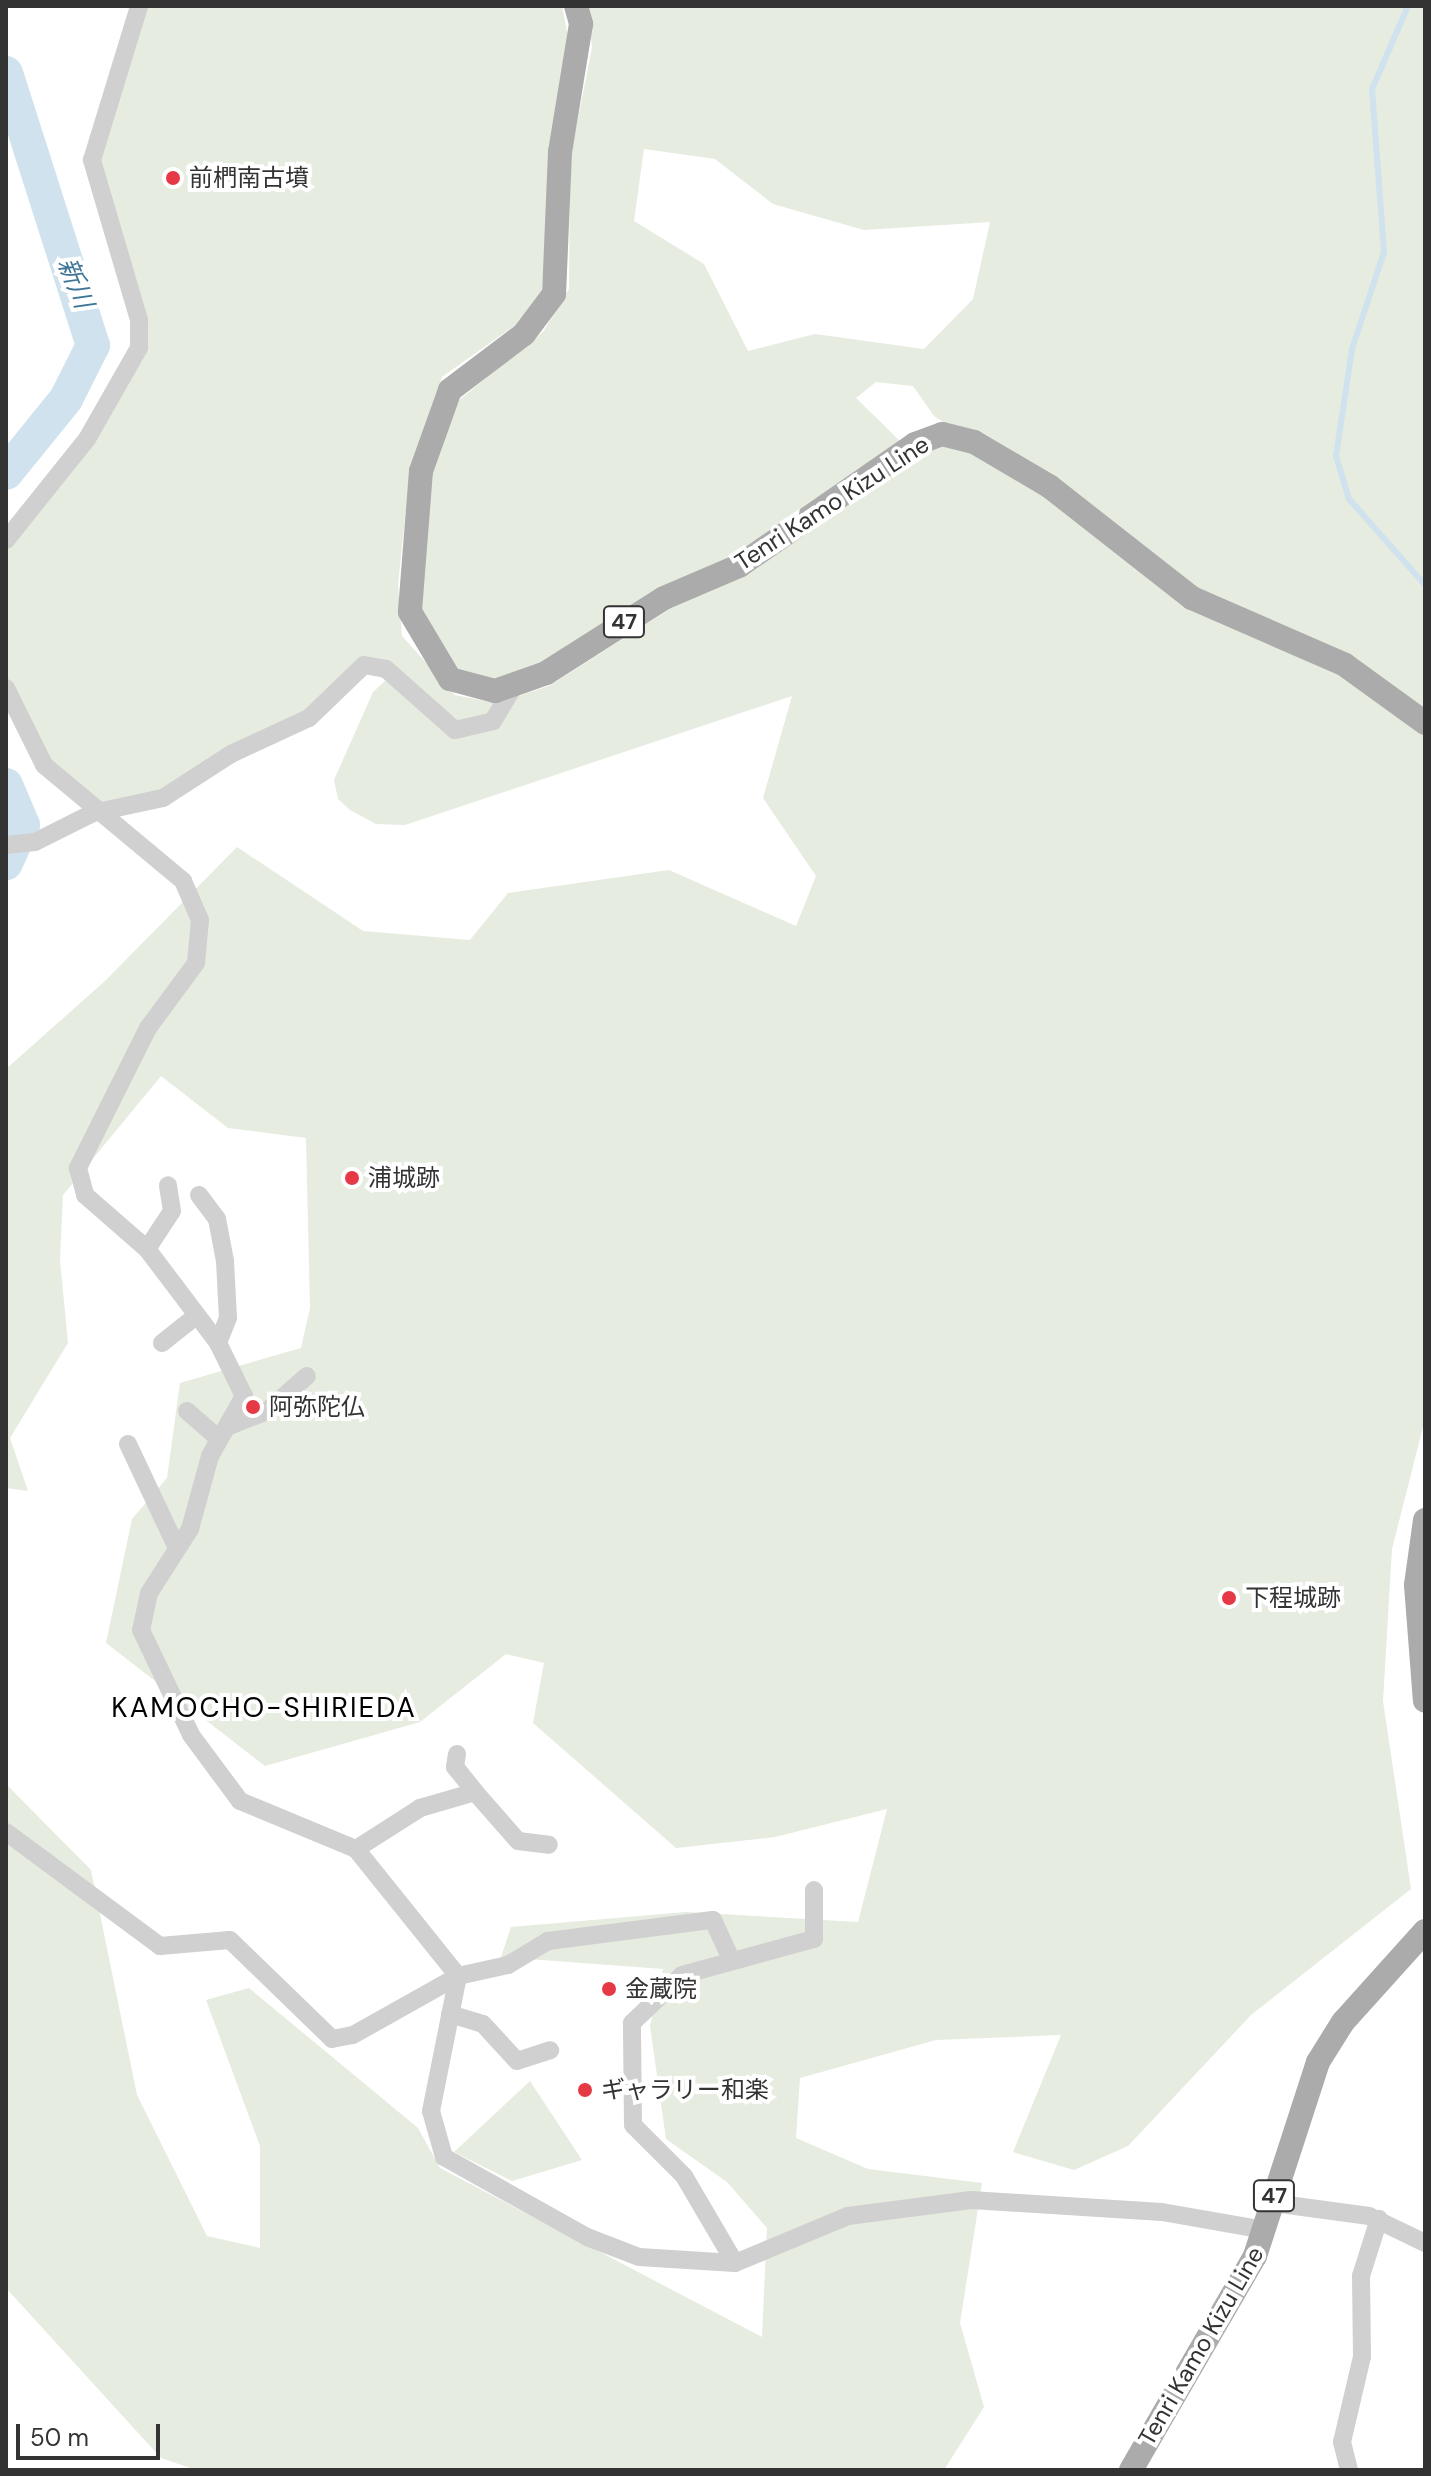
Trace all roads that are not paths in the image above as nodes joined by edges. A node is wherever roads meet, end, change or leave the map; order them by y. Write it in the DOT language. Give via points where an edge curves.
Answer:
graph roads {
  1 [pos="139,6"];
  2 [pos="576,6"];
  3 [pos="6,540"];
  4 [pos="6,688"];
  5 [pos="512,689"];
  6 [pos="1425,723"];
  7 [pos="93,813"];
  8 [pos="6,845"];
  9 [pos="168,1185"];
  10 [pos="199,1195"];
  11 [pos="147,1249"];
  12 [pos="196,1316"];
  13 [pos="162,1343"];
  14 [pos="218,1343"];
  15 [pos="307,1376"];
  16 [pos="187,1411"];
  17 [pos="221,1434"];
  18 [pos="128,1444"];
  19 [pos="1425,1520"];
  20 [pos="176,1546"];
  21 [pos="1425,1701"];
  22 [pos="457,1754"];
  23 [pos="475,1792"];
  24 [pos="6,1832"];
  25 [pos="549,1845"];
  26 [pos="356,1849"];
  27 [pos="814,1890"];
  28 [pos="1425,1931"];
  29 [pos="730,1957"];
  30 [pos="458,1976"];
  31 [pos="450,2014"];
  32 [pos="550,2050"];
  33 [pos="1273,2203"];
  34 [pos="1379,2219"];
  35 [pos="1265,2230"];
  36 [pos="1425,2243"];
  37 [pos="735,2263"];
  38 [pos="1131,2470"];
  39 [pos="1349,2470"];
  1 -- 3 [label="street" via="92,160 139,320 139,348 73,460"];
  2 -- 5 [label="main road" via="581,24 560,152 554,294 524,334 450,390 429,437 412,541 410,612 431,658 465,687"];
  4 -- 7 [label="street" via="44,765"];
  5 -- 6 [label="main road, Tenri Kamo Kizu Line / 47" via="664,598 739,566 915,444 942,434 974,442 1036,478 1192,598 1345,665"];
  5 -- 7 [label="street" via="493,721 455,730 386,669 364,665 292,729 231,754 163,798"];
  7 -- 8 [label="street" via="35,842"];
  7 -- 11 [label="street" via="183,881 200,920 196,963 148,1028 78,1168 98,1211"];
  9 -- 11 [label="street" via="172,1211"];
  10 -- 14 [label="street" via="217,1219 225,1261 228,1318"];
  11 -- 12 [label="street"];
  12 -- 13 [label="street"];
  12 -- 14 [label="street"];
  14 -- 17 [label="street" via="244,1396"];
  15 -- 17 [label="street" via="267,1411"];
  16 -- 17 [label="street"];
  17 -- 20 [label="street" via="200,1506"];
  18 -- 20 [label="street"];
  19 -- 21 [label="main road" via="1416,1610"];
  20 -- 26 [label="street" via="149,1593 141,1630 191,1735 240,1801"];
  22 -- 23 [label="street" via="455,1767"];
  23 -- 25 [label="street" via="518,1841"];
  23 -- 26 [label="street" via="420,1808"];
  24 -- 30 [label="street" via="160,1946 230,1940 332,2039 353,2035"];
  26 -- 30 [label="street"];
  27 -- 29 [label="street" via="814,1939"];
  28 -- 33 [label="main road, Tenri Kamo Kizu Line / 47" via="1343,2022 1318,2062"];
  29 -- 30 [label="street" via="713,1920 676,1920 548,1941 508,1965"];
  29 -- 37 [label="street" via="682,1975 650,2002 632,2023 629,2072 633,2125 684,2176"];
  30 -- 31 [label="street"];
  31 -- 32 [label="street" via="483,2024 517,2061"];
  31 -- 37 [label="street" via="431,2111 444,2157 615,2249 663,2263"];
  33 -- 34 [label="street"];
  33 -- 35 [label="main road, Tenri Kamo Kizu Line / 47"];
  34 -- 36 [label="street"];
  34 -- 39 [label="street" via="1361,2276 1362,2357 1342,2442"];
  35 -- 37 [label="street" via="1162,2212 971,2200 848,2216"];
  35 -- 38 [label="main road, Tenri Kamo Kizu Line / 47"];
}
